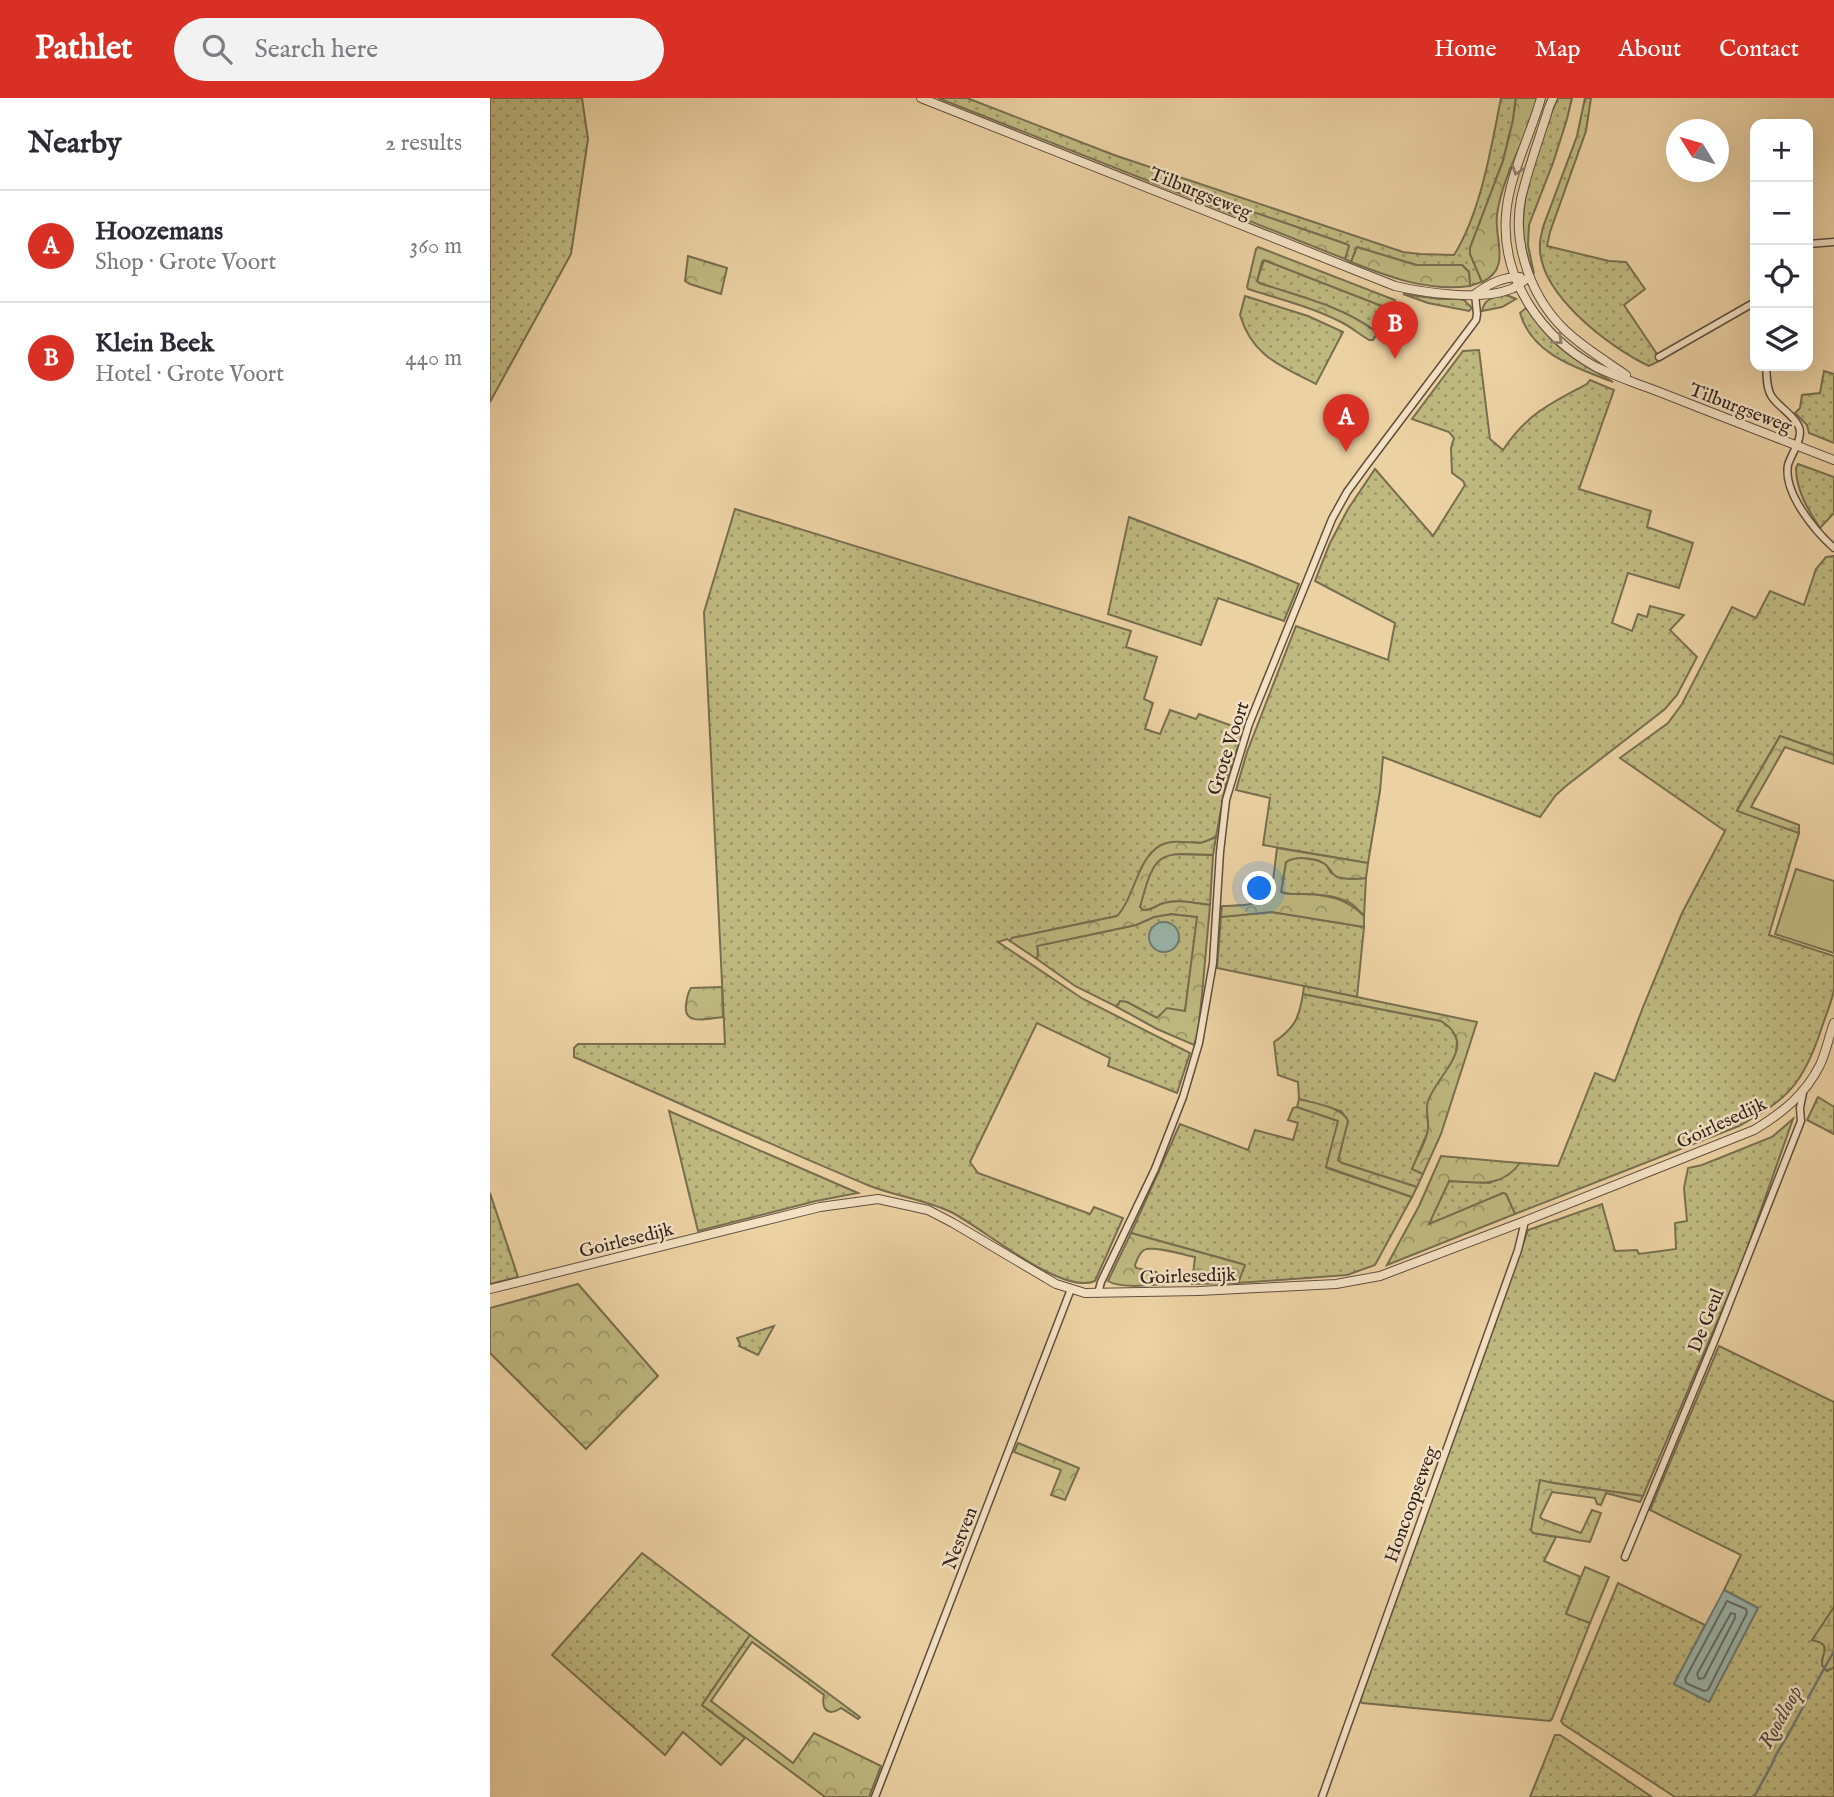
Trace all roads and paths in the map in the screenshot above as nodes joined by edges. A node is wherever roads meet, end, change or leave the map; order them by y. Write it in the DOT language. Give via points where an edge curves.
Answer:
graph roads {
  1 [pos="921,98"];
  2 [pos="1541,98"];
  3 [pos="1553,98"];
  4 [pos="1834,242"];
  5 [pos="1813,244"];
  6 [pos="1529,276"];
  7 [pos="1516,281"];
  8 [pos="1475,294"];
  9 [pos="1750,305"];
  10 [pos="1659,358"];
  11 [pos="1767,371"];
  12 [pos="1637,383"];
  13 [pos="1795,445"];
  14 [pos="1834,460"];
  15 [pos="1834,548"];
  16 [pos="1834,1023"];
  17 [pos="1803,1093"];
  18 [pos="1525,1221"];
  19 [pos="490,1289"];
  20 [pos="1070,1289"];
  21 [pos="1098,1293"];
  22 [pos="1625,1557"];
  23 [pos="875,1797"];
  24 [pos="1322,1797"];
  1 -- 8 [label="street, Tilburgseweg" via="1395,286"];
  2 -- 7 [label="street, Tilburgseweg, one-way" via="1511,184 1506,214 1507,249"];
  3 -- 6 [label="street, Tilburgseweg" via="1520,206 1521,244"];
  4 -- 5 [label="street"];
  6 -- 7 [label="street, Tilburgseweg"];
  6 -- 12 [label="street, Tilburgseweg" via="1564,330"];
  7 -- 8 [label="street, Tilburgseweg" via="1488,285"];
  7 -- 12 [label="street, Tilburgseweg, one-way" via="1555,338 1594,365"];
  8 -- 21 [label="street, Grote Voort" via="1476,320 1347,492 1332,519 1249,724 1226,800 1213,962 1199,1044 1156,1169"];
  9 -- 10 [label="street"];
  11 -- 13 [label="street" via="1770,396 1799,425"];
  12 -- 13 [label="street, Tilburgseweg"];
  13 -- 14 [label="street, Tilburgseweg"];
  13 -- 15 [label="street" via="1788,467 1790,486 1811,524"];
  16 -- 17 [label="street, Goirlesedijk"];
  17 -- 18 [label="street, Goirlesedijk" via="1754,1130"];
  17 -- 22 [label="street, De Geul" via="1801,1121"];
  18 -- 21 [label="street, Goirlesedijk" via="1380,1276 1336,1284"];
  18 -- 24 [label="street, Honcoopseweg"];
  19 -- 20 [label="street, Goirlesedijk" via="820,1207 878,1199 928,1210"];
  20 -- 21 [label="street, Goirlesedijk"];
  20 -- 23 [label="street, Nestven"];
}
